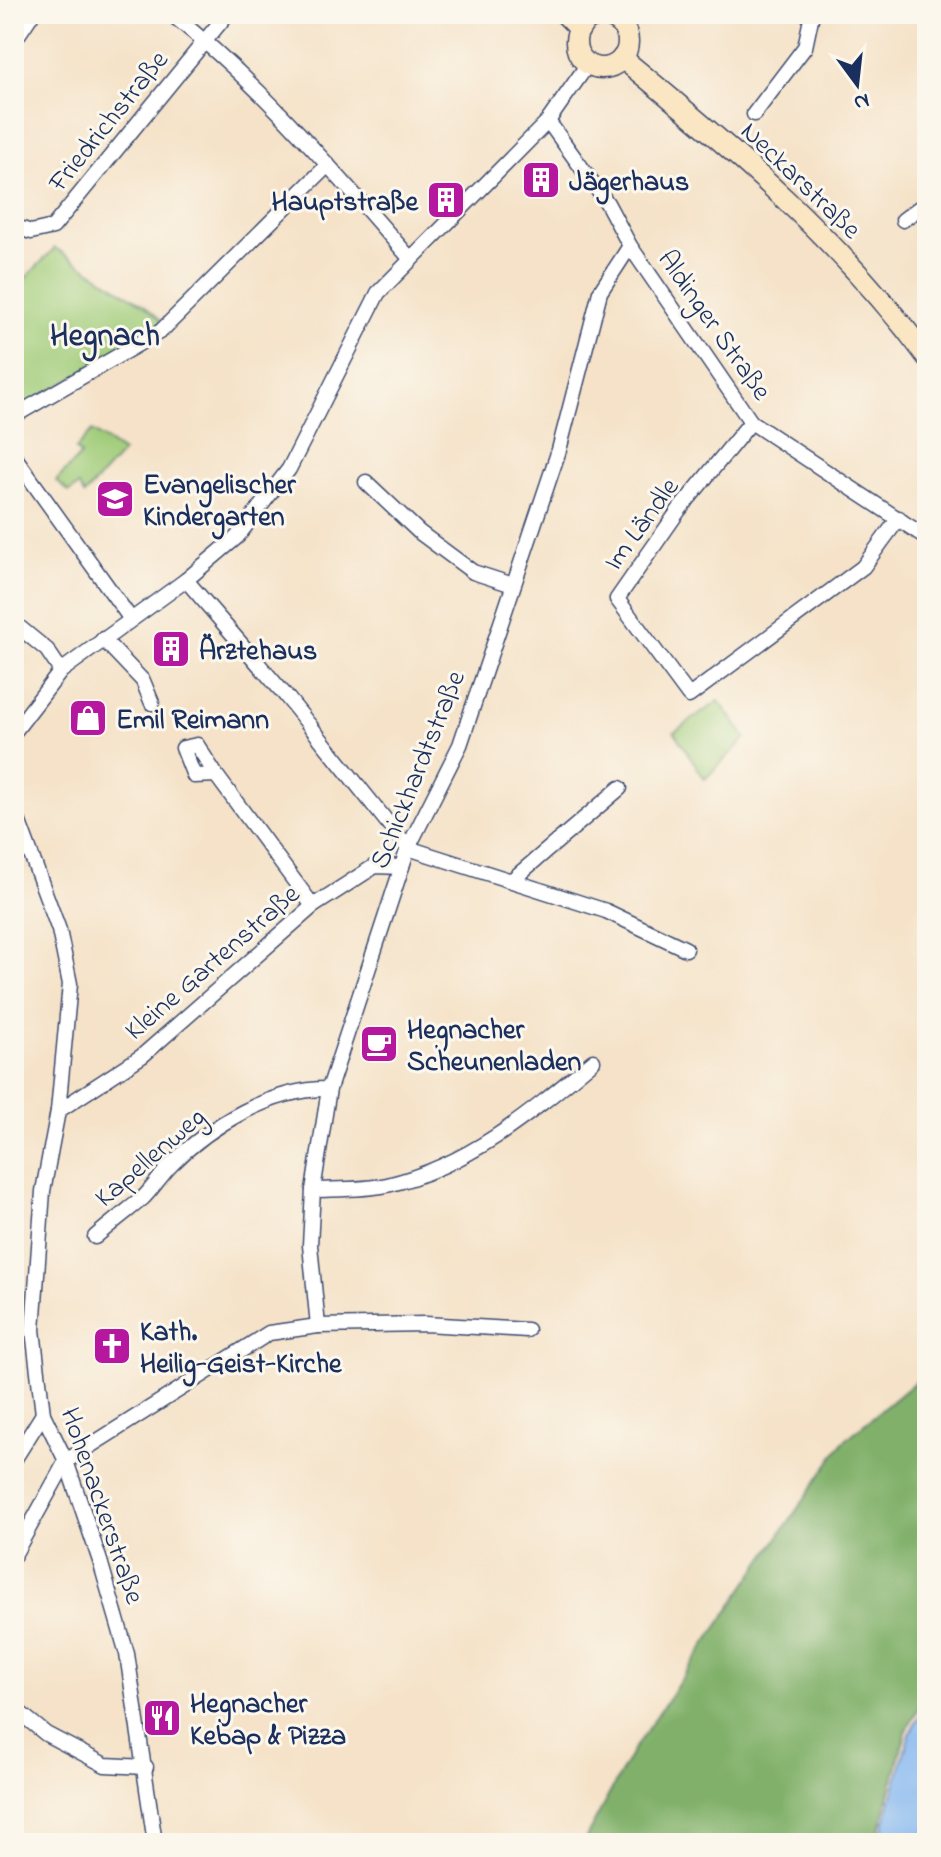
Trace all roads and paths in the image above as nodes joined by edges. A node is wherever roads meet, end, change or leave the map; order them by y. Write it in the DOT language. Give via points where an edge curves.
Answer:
graph roads {
  1 [pos="32,14"];
  2 [pos="171,14"];
  3 [pos="227,14"];
  4 [pos="812,14"];
  5 [pos="618,18"];
  6 [pos="572,22"];
  7 [pos="205,40"];
  8 [pos="14,41"];
  9 [pos="622,58"];
  10 [pos="588,64"];
  11 [pos="754,114"];
  12 [pos="548,121"];
  13 [pos="328,165"];
  14 [pos="927,202"];
  15 [pos="903,220"];
  16 [pos="14,226"];
  17 [pos="630,246"];
  18 [pos="409,257"];
  19 [pos="927,357"];
  20 [pos="14,416"];
  21 [pos="751,422"];
  22 [pos="14,456"];
  23 [pos="366,482"];
  24 [pos="899,518"];
  25 [pos="927,538"];
  26 [pos="186,580"];
  27 [pos="513,585"];
  28 [pos="130,618"];
  29 [pos="14,623"];
  30 [pos="103,639"];
  31 [pos="61,671"];
  32 [pos="152,703"];
  33 [pos="14,732"];
  34 [pos="216,775"];
  35 [pos="620,788"];
  36 [pos="14,809"];
  37 [pos="408,848"];
  38 [pos="402,867"];
  39 [pos="512,880"];
  40 [pos="313,906"];
  41 [pos="686,949"];
  42 [pos="593,1061"];
  43 [pos="329,1089"];
  44 [pos="58,1111"];
  45 [pos="313,1190"];
  46 [pos="95,1237"];
  47 [pos="318,1326"];
  48 [pos="527,1330"];
  49 [pos="43,1414"];
  50 [pos="14,1460"];
  51 [pos="66,1461"];
  52 [pos="14,1555"];
  53 [pos="14,1708"];
  54 [pos="146,1767"];
  55 [pos="155,1843"];
  1 -- 8 [label="street"];
  2 -- 7 [label="street"];
  3 -- 7 [label="street, Friedrichstraße"];
  4 -- 11 [label="street" via="805,47"];
  5 -- 6 [label="main road"];
  5 -- 9 [label="main road" via="627,38"];
  6 -- 10 [label="main road" via="577,48"];
  7 -- 13 [label="street"];
  7 -- 16 [label="street, Friedrichstraße" via="53,227 31,232"];
  9 -- 10 [label="main road" via="610,67"];
  9 -- 19 [label="main road, Neckarstraße" via="768,180 863,277"];
  10 -- 12 [label="street"];
  12 -- 17 [label="street, Aldinger Straße" via="607,203"];
  12 -- 18 [label="street"];
  13 -- 18 [label="street"];
  13 -- 20 [label="street" via="161,331"];
  14 -- 15 [label="street"];
  17 -- 21 [label="street, Aldinger Straße"];
  17 -- 27 [label="street, Schickhardtstraße" via="600,292 559,450"];
  18 -- 26 [label="street" via="378,293 272,494 237,537"];
  21 -- 24 [label="street, Aldinger Straße"];
  21 -- 24 [label="street, Im Ländle" via="679,510 617,599 689,696 863,567"];
  22 -- 28 [label="street"];
  23 -- 27 [label="street" via="419,532 473,572"];
  24 -- 25 [label="street, Aldinger Straße"];
  26 -- 28 [label="street"];
  26 -- 37 [label="street"];
  27 -- 37 [label="street, Schickhardtstraße" via="460,745"];
  28 -- 30 [label="street"];
  29 -- 31 [label="street" via="47,650"];
  30 -- 31 [label="street"];
  30 -- 32 [label="street" via="143,681"];
  31 -- 33 [label="street"];
  34 -- 40 [label="street"];
  35 -- 39 [label="street"];
  36 -- 44 [label="street, Hohenackerstraße" via="59,930 70,984"];
  37 -- 38 [label="street, Schickhardtstraße"];
  37 -- 39 [label="street"];
  38 -- 40 [label="street, Kleine Gartenstraße" via="375,866"];
  38 -- 43 [label="street, Schickhardtstraße"];
  39 -- 41 [label="street" via="606,911"];
  40 -- 44 [label="street, Kleine Gartenstraße" via="142,1056"];
  42 -- 45 [label="street" via="512,1129 443,1166 386,1186"];
  43 -- 45 [label="street, Schickhardtstraße"];
  43 -- 46 [label="street, Kapellenweg" via="304,1088 280,1095 215,1130"];
  44 -- 49 [label="street, Hohenackerstraße" via="43,1191 33,1330"];
  45 -- 47 [label="street, Schickhardtstraße" via="310,1245"];
  47 -- 48 [label="street" via="425,1324"];
  47 -- 51 [label="street" via="268,1334"];
  49 -- 50 [label="street"];
  49 -- 51 [label="street, Hohenackerstraße"];
  51 -- 52 [label="street"];
  51 -- 54 [label="street, Hohenackerstraße" via="127,1654"];
  53 -- 54 [label="street" via="46,1734 105,1765"];
  54 -- 55 [label="street, Hohenackerstraße"];
}
